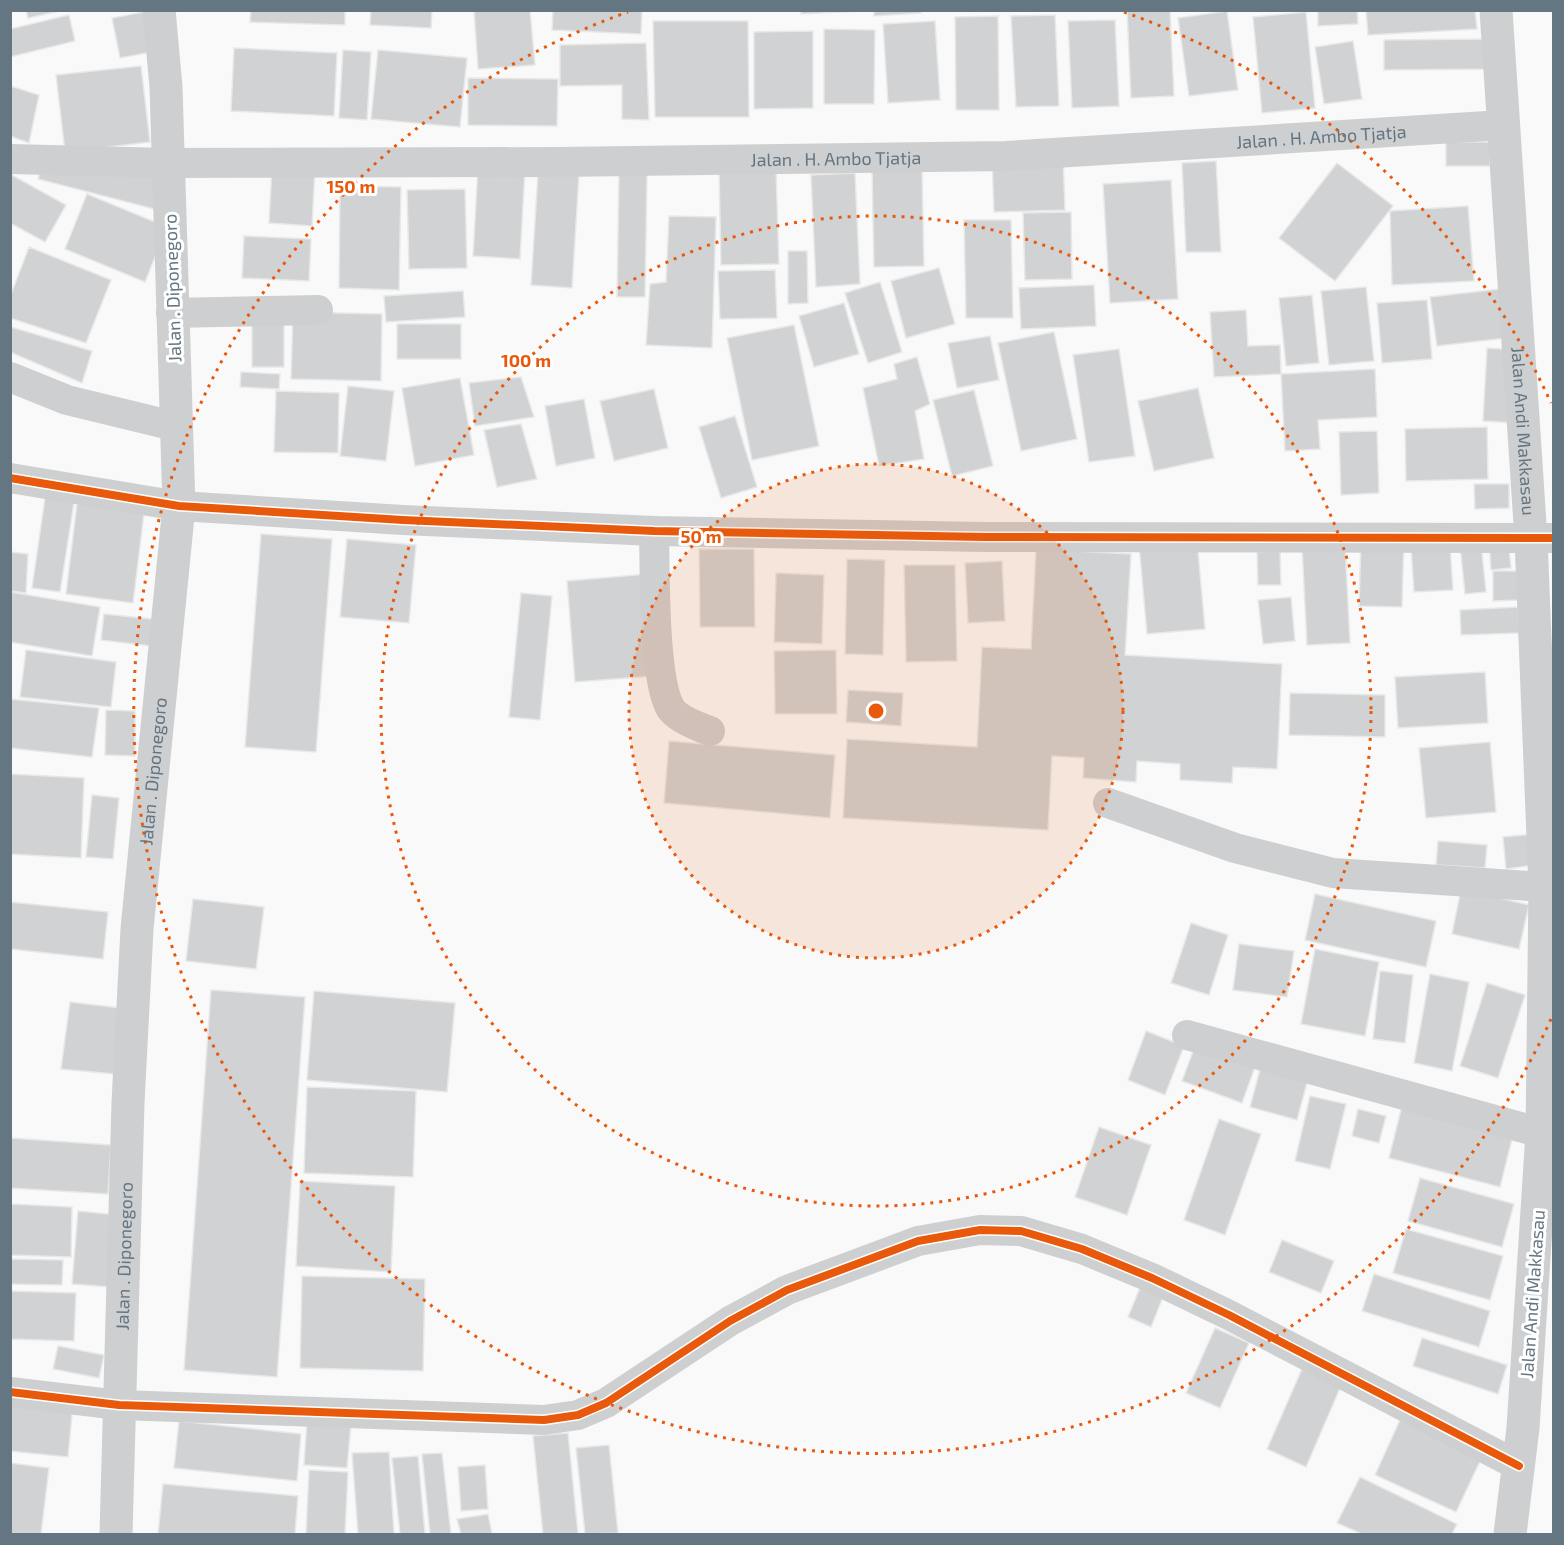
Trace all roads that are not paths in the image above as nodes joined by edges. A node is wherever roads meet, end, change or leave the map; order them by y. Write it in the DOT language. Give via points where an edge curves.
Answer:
graph roads {
  1 [pos="159,10"];
  2 [pos="1496,10"];
  3 [pos="1503,125"];
  4 [pos="10,159"];
  5 [pos="168,163"];
  6 [pos="318,310"];
  7 [pos="171,313"];
  8 [pos="10,377"];
  9 [pos="178,427"];
  10 [pos="10,478"];
  11 [pos="179,506"];
  12 [pos="654,531"];
  13 [pos="1542,539"];
  14 [pos="1545,687"];
  15 [pos="710,731"];
  16 [pos="1108,803"];
  17 [pos="1545,887"];
  18 [pos="1187,1035"];
  19 [pos="1542,1133"];
  20 [pos="10,1392"];
  21 [pos="119,1406"];
  22 [pos="1519,1466"];
  23 [pos="116,1534"];
  24 [pos="1510,1534"];
  1 -- 5 [label="street, Jalan . Diponegoro"];
  2 -- 3 [label="street, Jalan Andi Makkasau"];
  3 -- 5 [label="street, Jalan . H. Ambo Tjatja" via="1006,156"];
  3 -- 13 [label="street, Jalan Andi Makkasau"];
  4 -- 5 [label="street, Jalan . H. Ambo Tjatja"];
  5 -- 7 [label="street, Jalan . Diponegoro"];
  6 -- 7 [label="street"];
  7 -- 9 [label="street, Jalan . Diponegoro"];
  8 -- 9 [label="street" via="67,400"];
  9 -- 11 [label="street, Jalan . Diponegoro"];
  10 -- 11 [label="street"];
  11 -- 12 [label="street"];
  11 -- 21 [label="street, Jalan . Diponegoro" via="137,929"];
  12 -- 13 [label="street" via="985,537"];
  12 -- 15 [label="street" via="658,649 665,696 672,710"];
  13 -- 14 [label="street, Jalan Andi Makkasau"];
  14 -- 17 [label="street, Jalan Andi Makkasau"];
  16 -- 17 [label="street" via="1235,848 1333,873"];
  17 -- 19 [label="street, Jalan Andi Makkasau"];
  18 -- 19 [label="street"];
  19 -- 22 [label="street, Jalan Andi Makkasau"];
  20 -- 21 [label="street"];
  21 -- 22 [label="street" via="544,1420 578,1415 606,1403 730,1322 787,1290 918,1241 958,1232 1011,1231 1082,1249 1152,1278"];
  21 -- 23 [label="street, Jalan . Diponegoro"];
  22 -- 24 [label="street, Jalan Andi Makkasau"];
}
